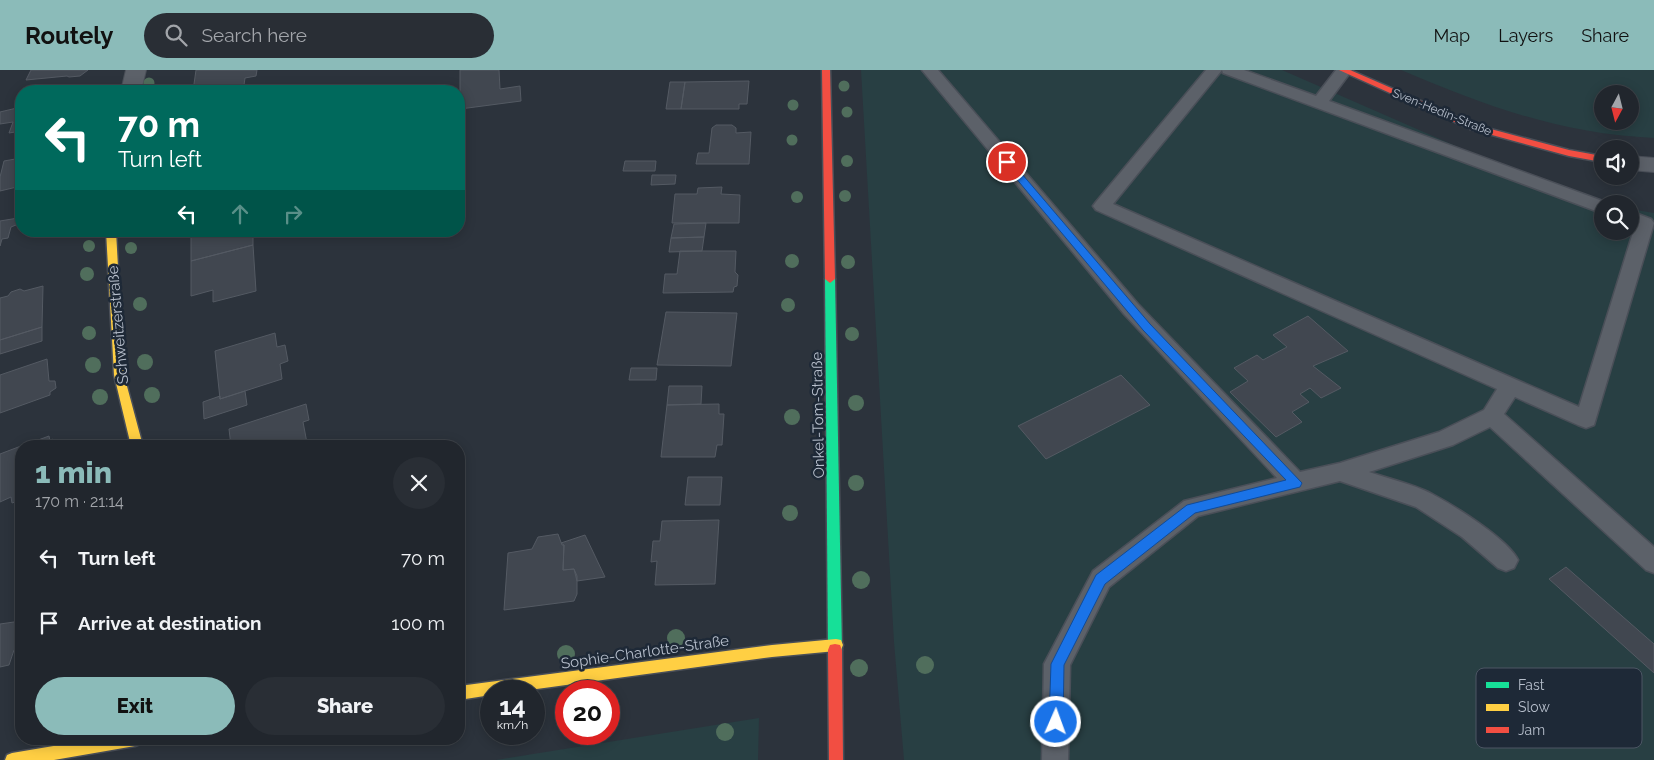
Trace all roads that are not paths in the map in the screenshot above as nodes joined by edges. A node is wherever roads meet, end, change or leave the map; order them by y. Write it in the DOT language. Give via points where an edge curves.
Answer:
graph roads {
  1 [pos="136,70"];
  2 [pos="826,70"];
  3 [pos="930,70"];
  4 [pos="1214,70"];
  5 [pos="1229,70"];
  6 [pos="1343,70"];
  7 [pos="132,85"];
  8 [pos="1319,103"];
  9 [pos="1594,158"];
  10 [pos="1639,164"];
  11 [pos="1654,165"];
  12 [pos="1594,204"];
  13 [pos="1639,220"];
  14 [pos="111,237"];
  15 [pos="1511,386"];
  16 [pos="1492,416"];
  17 [pos="135,440"];
  18 [pos="1340,472"];
  19 [pos="1296,483"];
  20 [pos="1506,560"];
  21 [pos="1654,562"];
  22 [pos="836,645"];
  23 [pos="465,691"];
  24 [pos="100,745"];
  25 [pos="12,760"];
  26 [pos="836,760"];
  27 [pos="1055,760"];
  1 -- 7 [label="street"];
  2 -- 22 [label="street, Onkel-Tom-Straße"];
  3 -- 19 [label="lane" via="1136,315"];
  4 -- 15 [label="lane" via="1102,206"];
  5 -- 8 [label="lane"];
  6 -- 8 [label="lane"];
  6 -- 9 [label="street, Sven-Hedin-Straße" via="1473,128"];
  8 -- 12 [label="lane"];
  10 -- 11 [label="street"];
  13 -- 15 [label="lane" via="1646,223 1586,419"];
  14 -- 17 [label="street, Schweitzerstraße" via="119,375"];
  15 -- 16 [label="lane"];
  16 -- 18 [label="lane" via="1445,439"];
  16 -- 21 [label="lane"];
  18 -- 19 [label="lane"];
  18 -- 20 [label="lane" via="1423,500 1470,530"];
  19 -- 27 [label="lane" via="1192,508 1101,580 1057,664"];
  22 -- 23 [label="street, Sophie-Charlotte-Straße" via="772,650"];
  22 -- 26 [label="street, Onkel-Tom-Straße"];
  24 -- 25 [label="street"];
}
